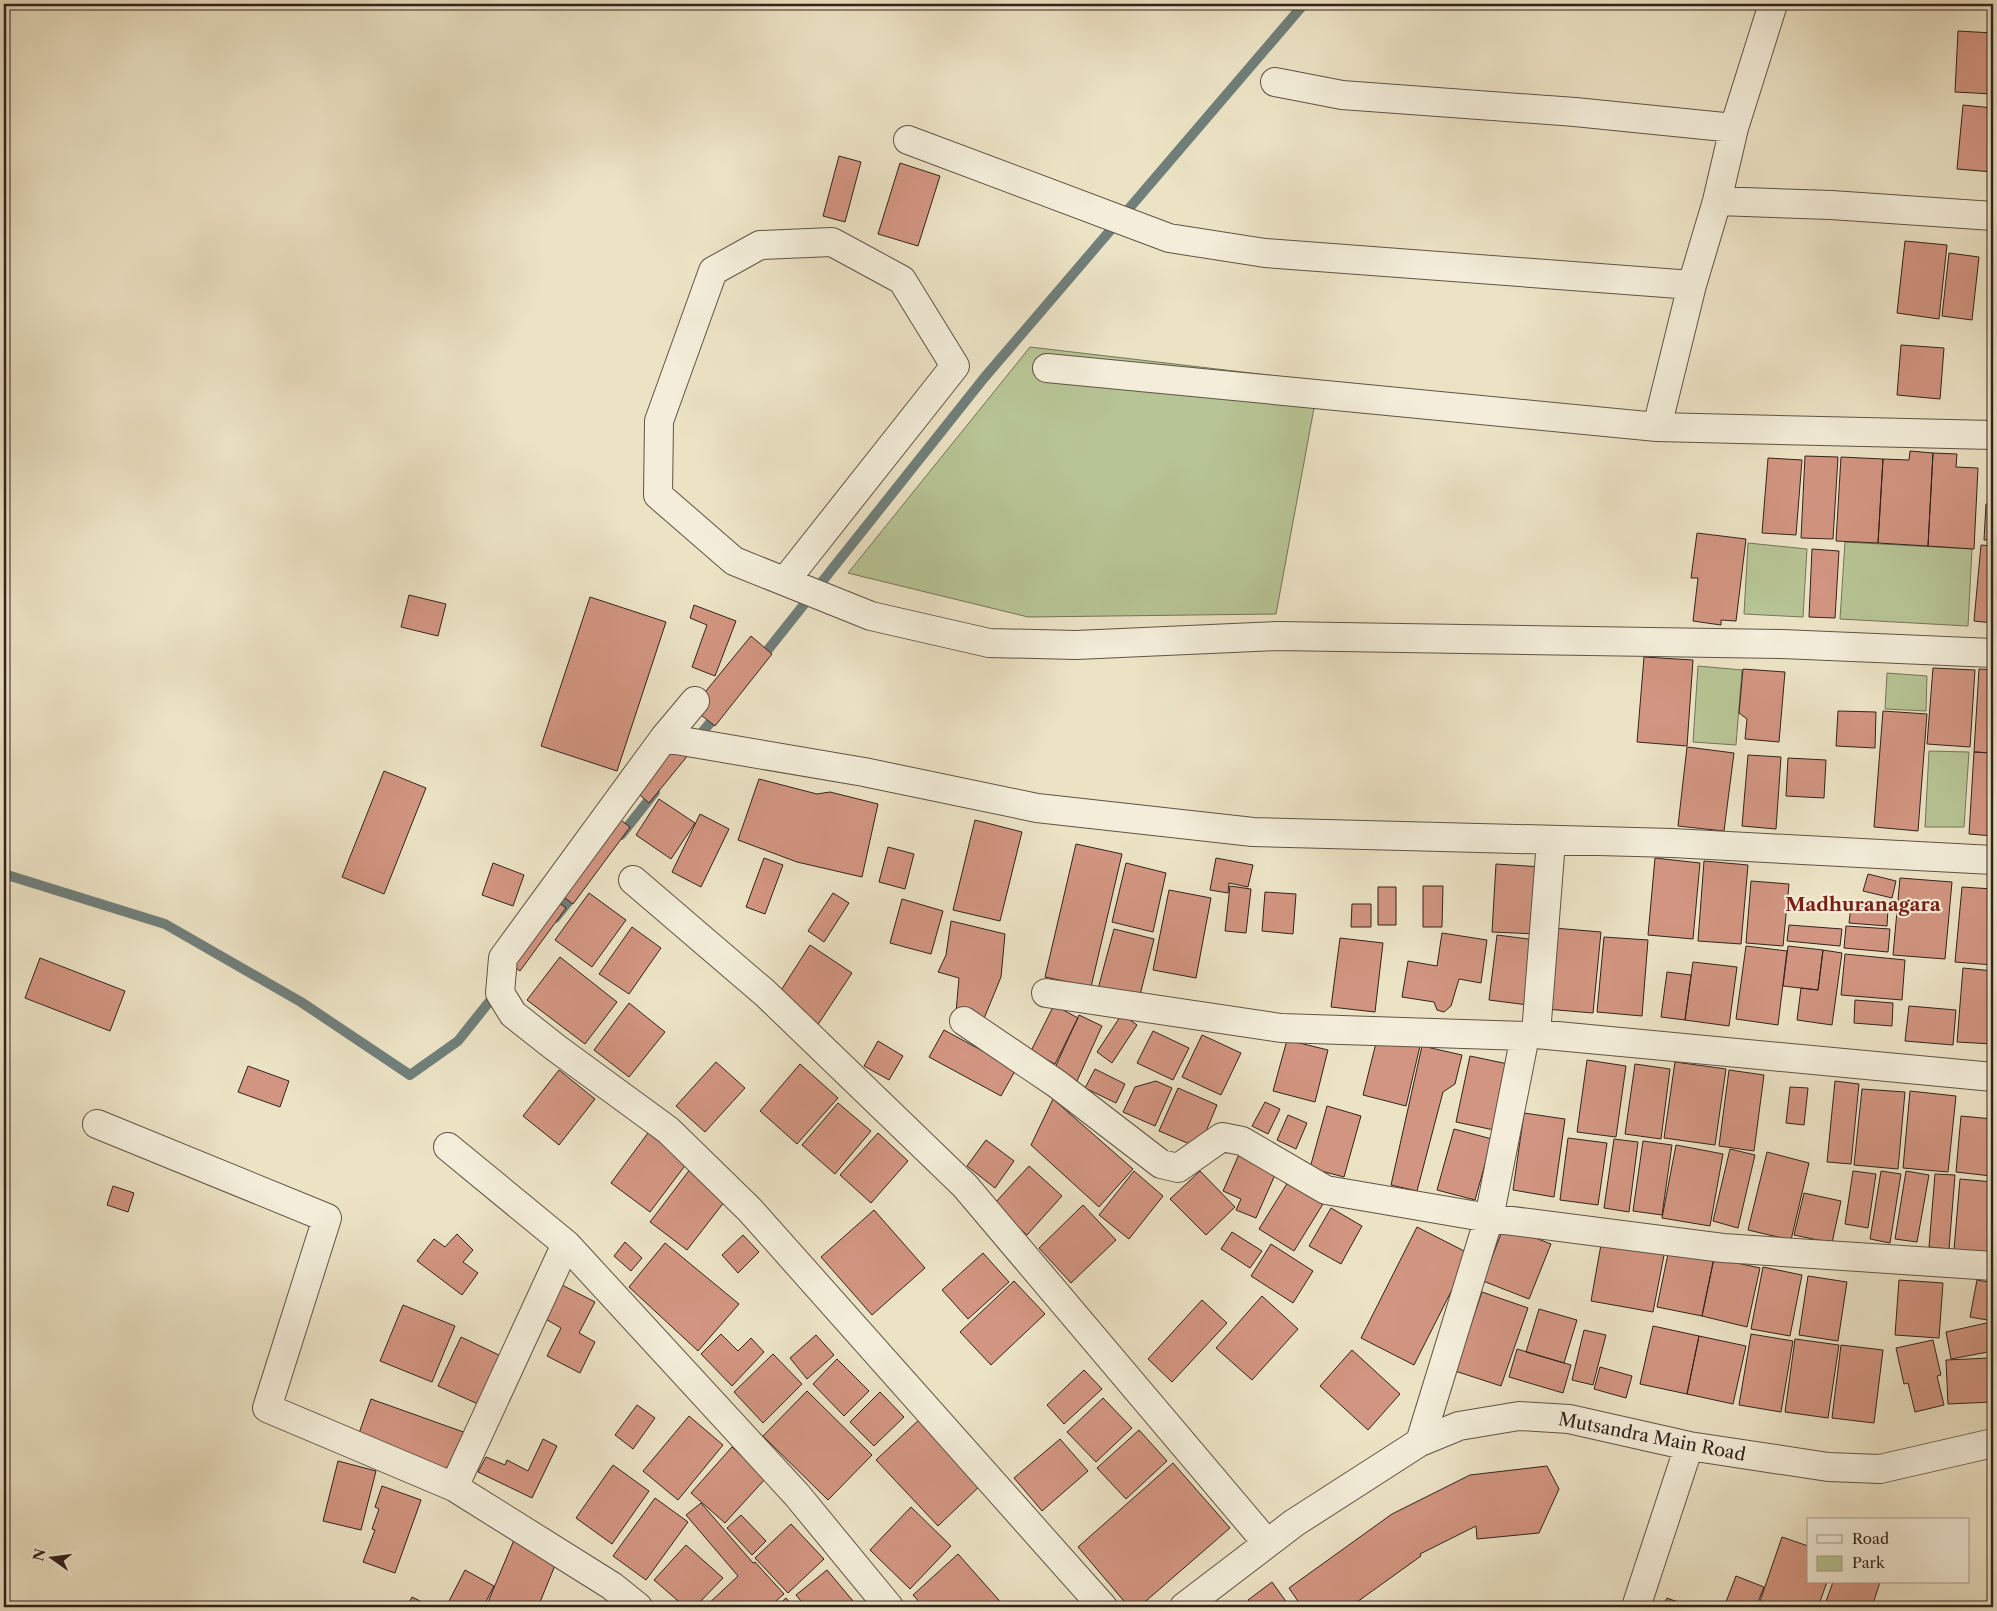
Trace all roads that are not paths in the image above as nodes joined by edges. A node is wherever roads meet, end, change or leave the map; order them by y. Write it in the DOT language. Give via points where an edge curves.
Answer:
graph roads {
  1 [pos="1773,4"];
  2 [pos="1275,82"];
  3 [pos="1734,128"];
  4 [pos="908,140"];
  5 [pos="1716,201"];
  6 [pos="1993,216"];
  7 [pos="1692,285"];
  8 [pos="1047,368"];
  9 [pos="1657,428"];
  10 [pos="1993,435"];
  11 [pos="785,581"];
  12 [pos="1993,653"];
  13 [pos="695,701"];
  14 [pos="664,738"];
  15 [pos="1551,841"];
  16 [pos="1993,860"];
  17 [pos="633,880"];
  18 [pos="1046,992"];
  19 [pos="964,1021"];
  20 [pos="1531,1035"];
  21 [pos="1993,1077"];
  22 [pos="96,1124"];
  23 [pos="448,1147"];
  24 [pos="1489,1218"];
  25 [pos="566,1244"];
  26 [pos="1993,1266"];
  27 [pos="1420,1442"];
  28 [pos="1993,1443"];
  29 [pos="1689,1446"];
  30 [pos="454,1487"];
  31 [pos="1267,1544"];
  32 [pos="638,1607"];
  33 [pos="889,1607"];
  34 [pos="1103,1607"];
  35 [pos="1184,1607"];
  36 [pos="1636,1607"];
  1 -- 3 [label="street"];
  2 -- 3 [label="street" via="1342,95 1575,112"];
  3 -- 5 [label="street"];
  4 -- 7 [label="street" via="1169,238 1265,253"];
  5 -- 6 [label="street"];
  5 -- 7 [label="street"];
  7 -- 9 [label="street"];
  8 -- 9 [label="street"];
  9 -- 10 [label="street"];
  11 -- 11 [label="street" via="734,562 658,494 659,421 713,271 760,245 832,242 902,280 955,366"];
  11 -- 12 [label="street" via="871,616 989,643 1076,645 1278,636 1782,644"];
  13 -- 14 [label="street"];
  14 -- 15 [label="street" via="864,772 1037,808 1253,832"];
  14 -- 34 [label="street" via="503,958 500,994 513,1014 668,1130 750,1210"];
  15 -- 16 [label="street" via="1672,843"];
  15 -- 20 [label="street"];
  17 -- 31 [label="street" via="764,993 964,1186"];
  18 -- 20 [label="street" via="1281,1028"];
  19 -- 24 [label="street" via="1057,1084 1161,1164 1178,1168 1222,1137 1242,1142 1326,1190"];
  20 -- 21 [label="street"];
  20 -- 24 [label="street"];
  22 -- 30 [label="street" via="327,1218 267,1408"];
  23 -- 25 [label="street"];
  24 -- 26 [label="street" via="1723,1248"];
  24 -- 27 [label="street"];
  25 -- 30 [label="street"];
  25 -- 33 [label="street" via="797,1495"];
  27 -- 29 [label="street, Mutsandra Main Road" via="1459,1426 1519,1416 1569,1418"];
  27 -- 31 [label="street, Mutsandra Main Road"];
  28 -- 29 [label="street, Mutsandra Main Road" via="1880,1469 1828,1467"];
  29 -- 36 [label="street"];
  30 -- 32 [label="street" via="612,1586"];
  31 -- 35 [label="street, Mutsandra Main Road"];
}
